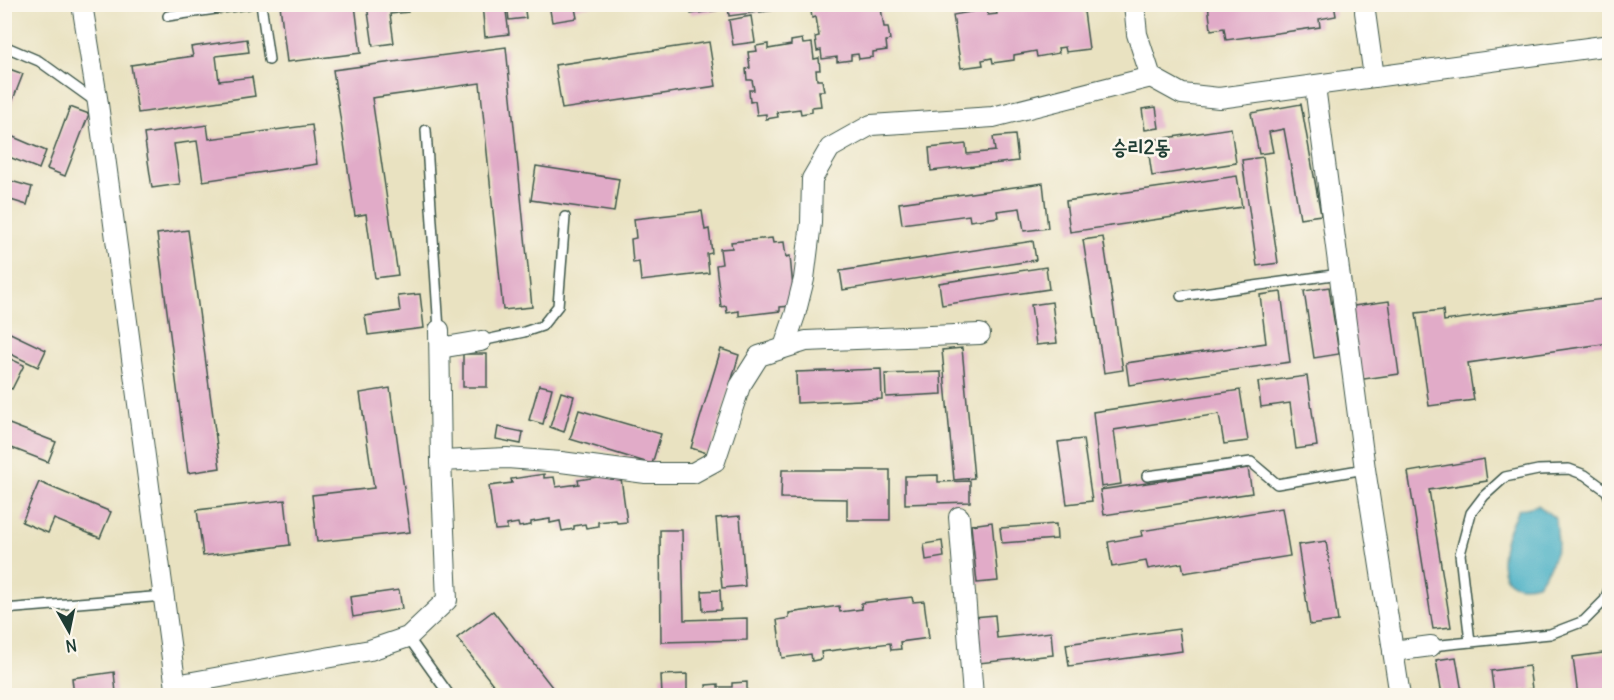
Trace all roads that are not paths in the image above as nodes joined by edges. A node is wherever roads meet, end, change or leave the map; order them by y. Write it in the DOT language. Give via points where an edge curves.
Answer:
graph roads {
  1 [pos="82,4"];
  2 [pos="249,4"];
  3 [pos="261,4"];
  4 [pos="1134,4"];
  5 [pos="1365,8"];
  6 [pos="168,16"];
  7 [pos="4,45"];
  8 [pos="1610,45"];
  9 [pos="269,60"];
  10 [pos="1374,77"];
  11 [pos="1151,78"];
  12 [pos="1315,86"];
  13 [pos="98,104"];
  14 [pos="426,129"];
  15 [pos="565,217"];
  16 [pos="1340,274"];
  17 [pos="1181,296"];
  18 [pos="980,334"];
  19 [pos="439,339"];
  20 [pos="481,341"];
  21 [pos="784,347"];
  22 [pos="441,461"];
  23 [pos="1365,469"];
  24 [pos="1147,476"];
  25 [pos="1610,499"];
  26 [pos="959,517"];
  27 [pos="1610,585"];
  28 [pos="164,597"];
  29 [pos="4,609"];
  30 [pos="408,637"];
  31 [pos="1470,642"];
  32 [pos="1431,646"];
  33 [pos="1393,651"];
  34 [pos="177,690"];
  35 [pos="450,696"];
  36 [pos="973,696"];
  37 [pos="1400,696"];
  1 -- 13 [label="street"];
  2 -- 6 [label="lane"];
  3 -- 9 [label="lane"];
  4 -- 11 [label="street" via="1137,34"];
  5 -- 10 [label="street"];
  7 -- 13 [label="lane" via="39,61"];
  8 -- 10 [label="street"];
  10 -- 12 [label="street"];
  11 -- 12 [label="street" via="1182,94 1219,98"];
  11 -- 21 [label="street" via="993,117 871,125 830,148 812,179 804,279"];
  12 -- 16 [label="street"];
  13 -- 28 [label="street"];
  14 -- 19 [label="lane"];
  15 -- 20 [label="lane" via="558,306 542,326"];
  16 -- 17 [label="lane"];
  16 -- 23 [label="street"];
  18 -- 21 [label="street" via="806,341"];
  19 -- 20 [label="street"];
  19 -- 22 [label="street"];
  21 -- 22 [label="street" via="759,356 740,386 716,461 693,473 646,473 507,458"];
  22 -- 30 [label="street" via="447,600"];
  23 -- 24 [label="lane" via="1277,484 1251,462"];
  23 -- 33 [label="street"];
  25 -- 31 [label="lane" via="1607,491 1569,469 1505,477 1484,496 1471,513 1460,554"];
  26 -- 36 [label="street"];
  27 -- 31 [label="lane" via="1605,600 1584,621 1550,634"];
  28 -- 29 [label="lane"];
  28 -- 34 [label="street"];
  30 -- 34 [label="street" via="370,650"];
  30 -- 35 [label="lane"];
  31 -- 32 [label="lane"];
  32 -- 33 [label="street"];
  33 -- 37 [label="street"];
}
